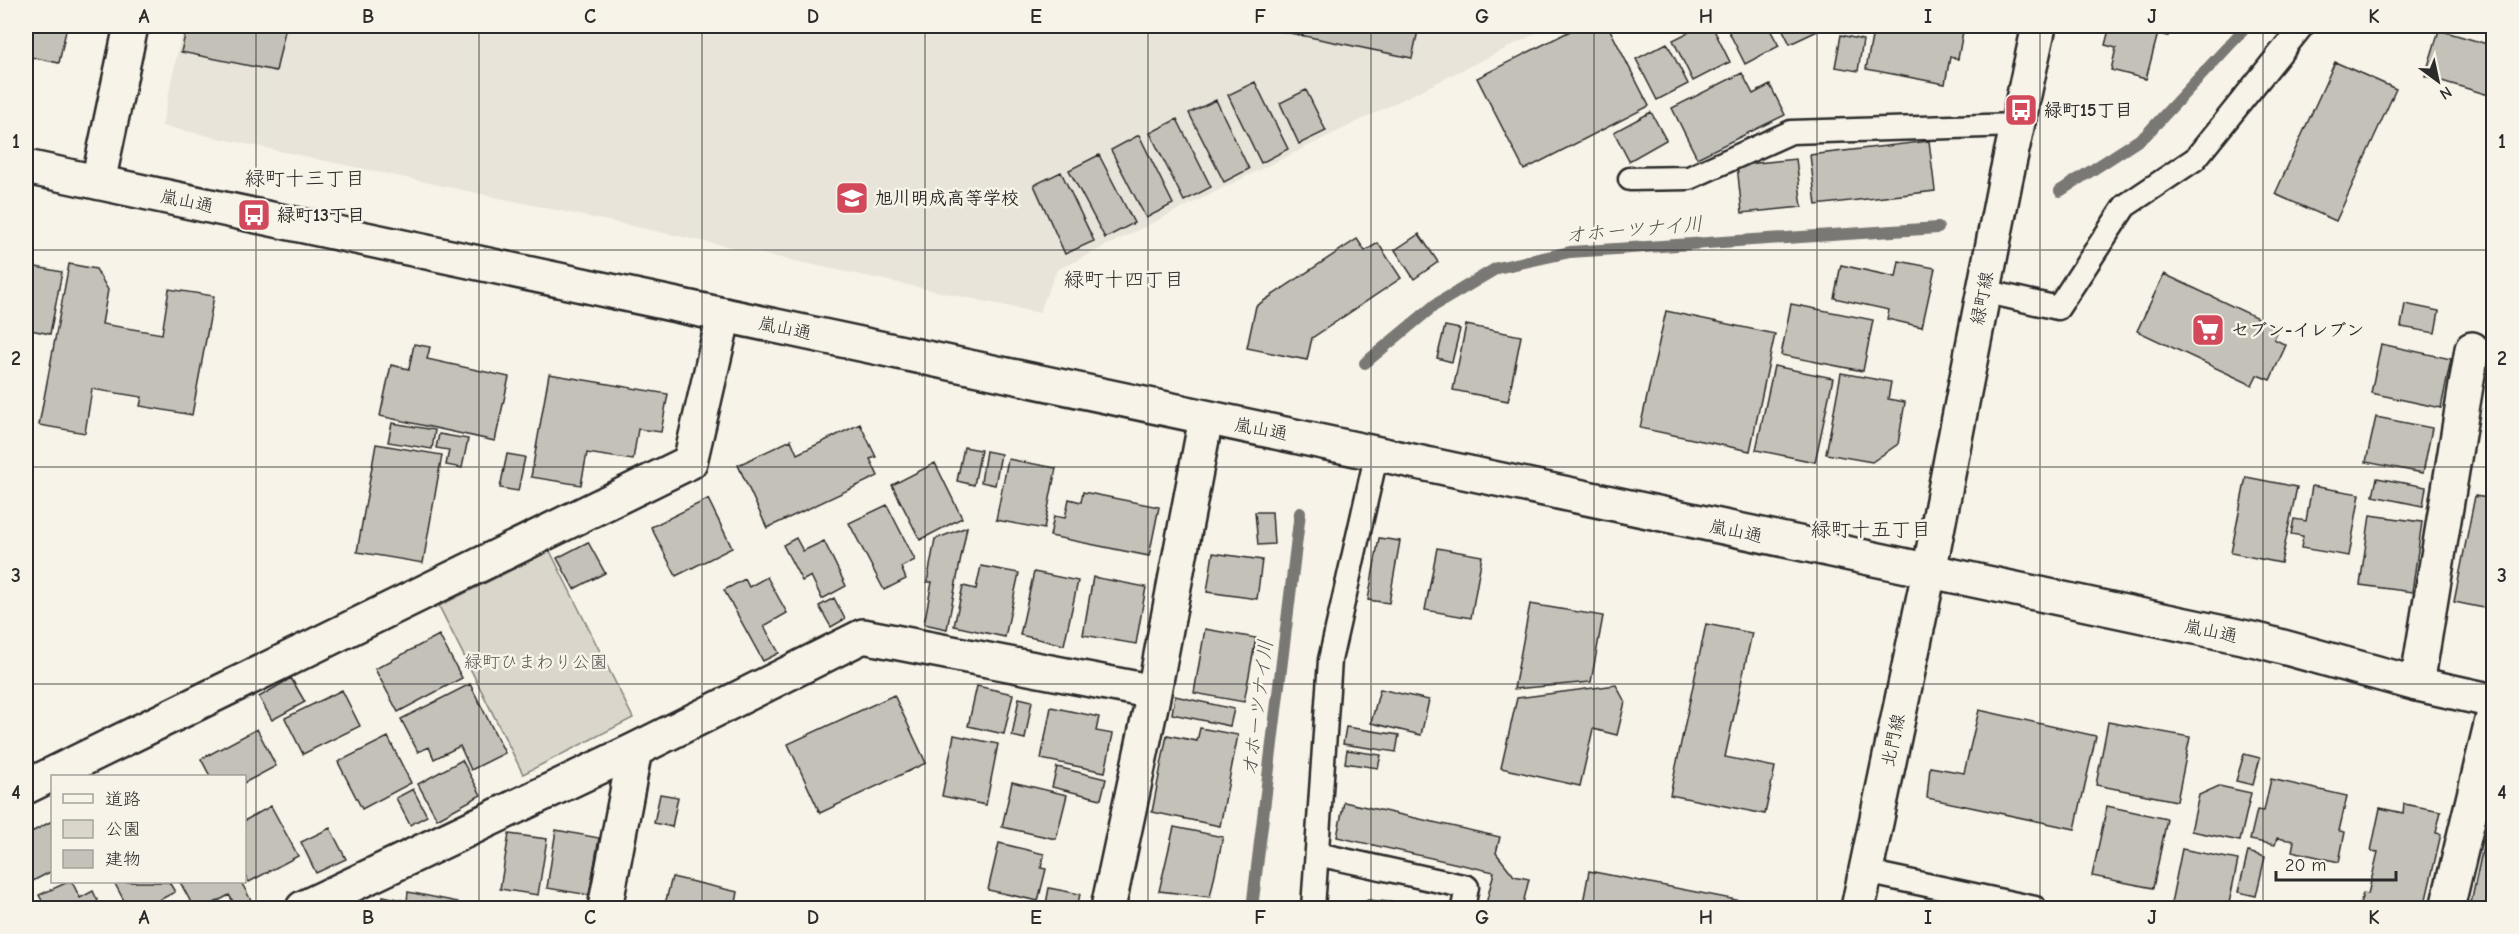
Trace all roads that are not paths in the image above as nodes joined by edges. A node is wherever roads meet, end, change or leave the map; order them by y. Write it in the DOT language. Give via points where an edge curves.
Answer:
graph roads {
  1 [pos="131,26"];
  2 [pos="2039,26"];
  3 [pos="2302,26"];
  4 [pos="2017,125"];
  5 [pos="26,167"];
  6 [pos="1630,179"];
  7 [pos="98,182"];
  8 [pos="1984,291"];
  9 [pos="724,315"];
  10 [pos="2472,349"];
  11 [pos="1206,418"];
  12 [pos="1377,453"];
  13 [pos="1929,572"];
  14 [pos="2417,684"];
  15 [pos="1154,692"];
  16 [pos="2493,701"];
  17 [pos="2493,712"];
  18 [pos="635,750"];
  19 [pos="52,775"];
  20 [pos="51,776"];
  21 [pos="26,788"];
  22 [pos="1317,854"];
  23 [pos="1866,872"];
  24 [pos="303,909"];
  25 [pos="605,909"];
  26 [pos="1108,909"];
  27 [pos="1313,909"];
  28 [pos="1463,909"];
  29 [pos="1858,909"];
  30 [pos="2035,909"];
  31 [pos="2447,909"];
  1 -- 7 [label="street"];
  2 -- 4 [label="street, 緑町線"];
  3 -- 8 [label="lane" via="2195,159 2125,206 2058,308"];
  4 -- 6 [label="lane" via="1791,132 1689,178"];
  4 -- 8 [label="street, 緑町線"];
  5 -- 7 [label="street, 嵐山通"];
  7 -- 9 [label="street, 嵐山通"];
  8 -- 13 [label="street, 緑町線"];
  9 -- 11 [label="street, 嵐山通"];
  9 -- 19 [label="street" via="690,462"];
  10 -- 14 [label="street"];
  11 -- 12 [label="street, 嵐山通"];
  11 -- 15 [label="street"];
  12 -- 13 [label="street, 嵐山通"];
  12 -- 22 [label="lane" via="1330,660"];
  13 -- 14 [label="street, 嵐山通" via="2261,641"];
  13 -- 23 [label="street, 北門線"];
  14 -- 16 [label="street, 嵐山通"];
  15 -- 18 [label="street" via="863,636"];
  15 -- 26 [label="street"];
  17 -- 31 [label="street"];
  18 -- 24 [label="street"];
  18 -- 25 [label="street"];
  20 -- 21 [label="street"];
  22 -- 27 [label="lane"];
  22 -- 28 [label="lane" via="1467,887"];
  23 -- 29 [label="street, 北門線"];
  23 -- 30 [label="lane"];
}
